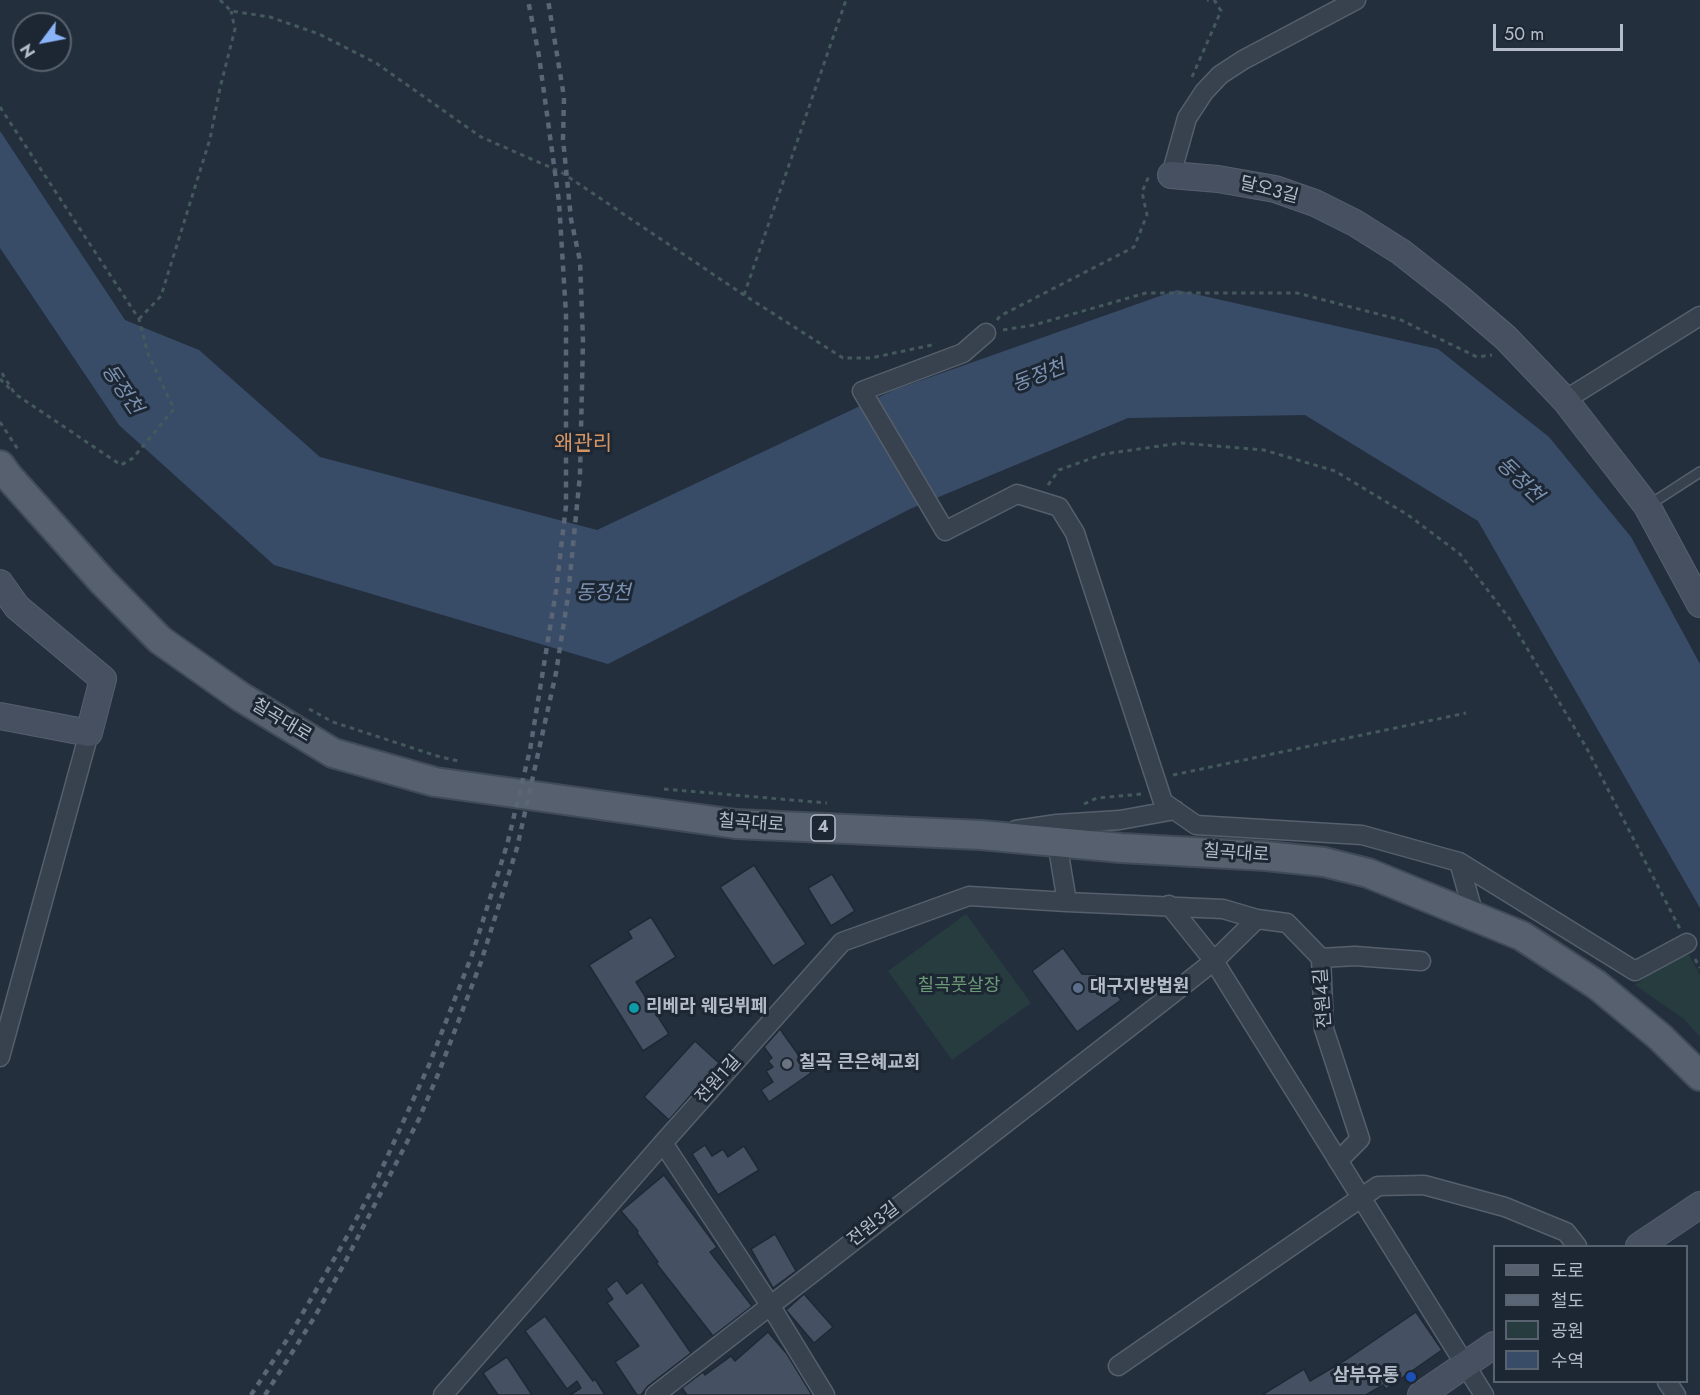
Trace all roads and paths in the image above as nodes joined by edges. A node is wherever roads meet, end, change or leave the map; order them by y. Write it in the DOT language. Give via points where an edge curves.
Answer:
graph roads {
  1 [pos="220,0"];
  2 [pos="846,0"];
  3 [pos="1207,0"];
  4 [pos="1216,0"];
  5 [pos="1356,0"];
  6 [pos="231,11"];
  7 [pos="1191,79"];
  8 [pos="0,107"];
  9 [pos="1161,173"];
  10 [pos="744,295"];
  11 [pos="1700,315"];
  12 [pos="139,319"];
  13 [pos="986,333"];
  14 [pos="940,343"];
  15 [pos="1520,352"];
  16 [pos="0,370"];
  17 [pos="0,379"];
  18 [pos="15,394"];
  19 [pos="1565,400"];
  20 [pos="0,422"];
  21 [pos="11,460"];
  22 [pos="1700,472"];
  23 [pos="1037,500"];
  24 [pos="1647,506"];
  25 [pos="0,583"];
  26 [pos="1700,604"];
  27 [pos="302,706"];
  28 [pos="1466,713"];
  29 [pos="0,716"];
  30 [pos="88,733"];
  31 [pos="460,761"];
  32 [pos="1156,779"];
  33 [pos="658,789"];
  34 [pos="833,804"];
  35 [pos="1080,806"];
  36 [pos="1175,810"];
  37 [pos="981,835"];
  38 [pos="1057,842"];
  39 [pos="1459,862"];
  40 [pos="1067,902"];
  41 [pos="1169,905"];
  42 [pos="1474,915"];
  43 [pos="1257,919"];
  44 [pos="1687,943"];
  45 [pos="1321,958"];
  46 [pos="1214,961"];
  47 [pos="1421,961"];
  48 [pos="1700,968"];
  49 [pos="0,1057"];
  50 [pos="1700,1076"];
  51 [pos="663,1143"];
  52 [pos="1338,1161"];
  53 [pos="1361,1197"];
  54 [pos="1700,1205"];
  55 [pos="1576,1245"];
  56 [pos="1640,1245"];
  57 [pos="770,1305"];
  58 [pos="1493,1346"];
  59 [pos="1465,1365"];
  60 [pos="1118,1366"];
  61 [pos="443,1395"];
  62 [pos="655,1395"];
  63 [pos="825,1395"];
  64 [pos="1421,1395"];
  65 [pos="1484,1395"];
  1 -- 6 [label="path"];
  2 -- 10 [label="path"];
  3 -- 4 [label="path"];
  4 -- 7 [label="path" via="1221,11"];
  5 -- 9 [label="street" via="1220,75 1187,118"];
  6 -- 10 [label="path" via="270,17 319,34 376,63 481,137 561,172"];
  6 -- 12 [label="path" via="235,29 210,139 161,296"];
  8 -- 12 [label="path"];
  9 -- 13 [label="path" via="1142,192 1147,215 1134,247 1000,316"];
  9 -- 15 [label="street, 달오3길" via="1275,189 1315,203 1401,252"];
  10 -- 14 [label="path" via="843,358 871,357"];
  11 -- 19 [label="street"];
  12 -- 18 [label="path" via="148,354 174,409 133,458 121,465"];
  13 -- 15 [label="path" via="1034,325 1146,293 1297,293 1401,320 1477,357"];
  13 -- 23 [label="street" via="963,353 862,392 945,531 1017,494"];
  15 -- 19 [label="street, 달오3길"];
  16 -- 18 [label="path"];
  17 -- 18 [label="path"];
  19 -- 24 [label="street, 달오3길"];
  20 -- 21 [label="path"];
  21 -- 37 [label="main road, 칠곡대로 / 4" via="8,476 160,640 241,698 333,753 435,782 736,824"];
  22 -- 24 [label="lane"];
  23 -- 32 [label="street" via="1059,507 1075,533"];
  23 -- 44 [label="path" via="1059,470 1104,454 1181,443 1264,450 1335,471 1408,515 1460,554 1509,618 1586,747"];
  24 -- 26 [label="street, 달오3길"];
  25 -- 30 [label="street" via="17,607 103,679"];
  27 -- 31 [label="path" via="333,722"];
  28 -- 32 [label="path"];
  29 -- 30 [label="street"];
  30 -- 49 [label="street"];
  32 -- 35 [label="path" via="1147,794 1097,798"];
  32 -- 36 [label="street" via="1163,802"];
  33 -- 34 [label="path"];
  36 -- 37 [label="street"];
  36 -- 39 [label="street" via="1196,825 1362,835"];
  37 -- 38 [label="main road, 칠곡대로 / 4"];
  38 -- 40 [label="street"];
  38 -- 42 [label="main road, 칠곡대로 / 4" via="1324,862 1368,873"];
  39 -- 42 [label="street"];
  39 -- 44 [label="street" via="1635,971"];
  40 -- 41 [label="street, 전원1길"];
  40 -- 51 [label="street, 전원1길" via="969,896 842,942"];
  41 -- 43 [label="street, 전원1길" via="1223,909"];
  41 -- 46 [label="street"];
  42 -- 50 [label="main road, 칠곡대로 / 4" via="1522,936 1597,986 1660,1037"];
  43 -- 45 [label="street, 전원1길" via="1287,923"];
  43 -- 46 [label="street"];
  44 -- 48 [label="path"];
  45 -- 47 [label="street, 전원4길" via="1355,956"];
  45 -- 52 [label="street, 전원4길" via="1324,1029 1360,1140"];
  46 -- 52 [label="street"];
  46 -- 57 [label="street, 전원3길"];
  51 -- 57 [label="street"];
  51 -- 61 [label="street, 전원1길"];
  52 -- 53 [label="street"];
  53 -- 55 [label="street" via="1378,1186 1424,1185 1505,1207 1566,1232"];
  53 -- 59 [label="street"];
  53 -- 60 [label="street"];
  54 -- 56 [label="street"];
  57 -- 62 [label="street, 전원3길"];
  57 -- 63 [label="street"];
  58 -- 59 [label="street"];
  59 -- 64 [label="street"];
  59 -- 65 [label="street"];
}
